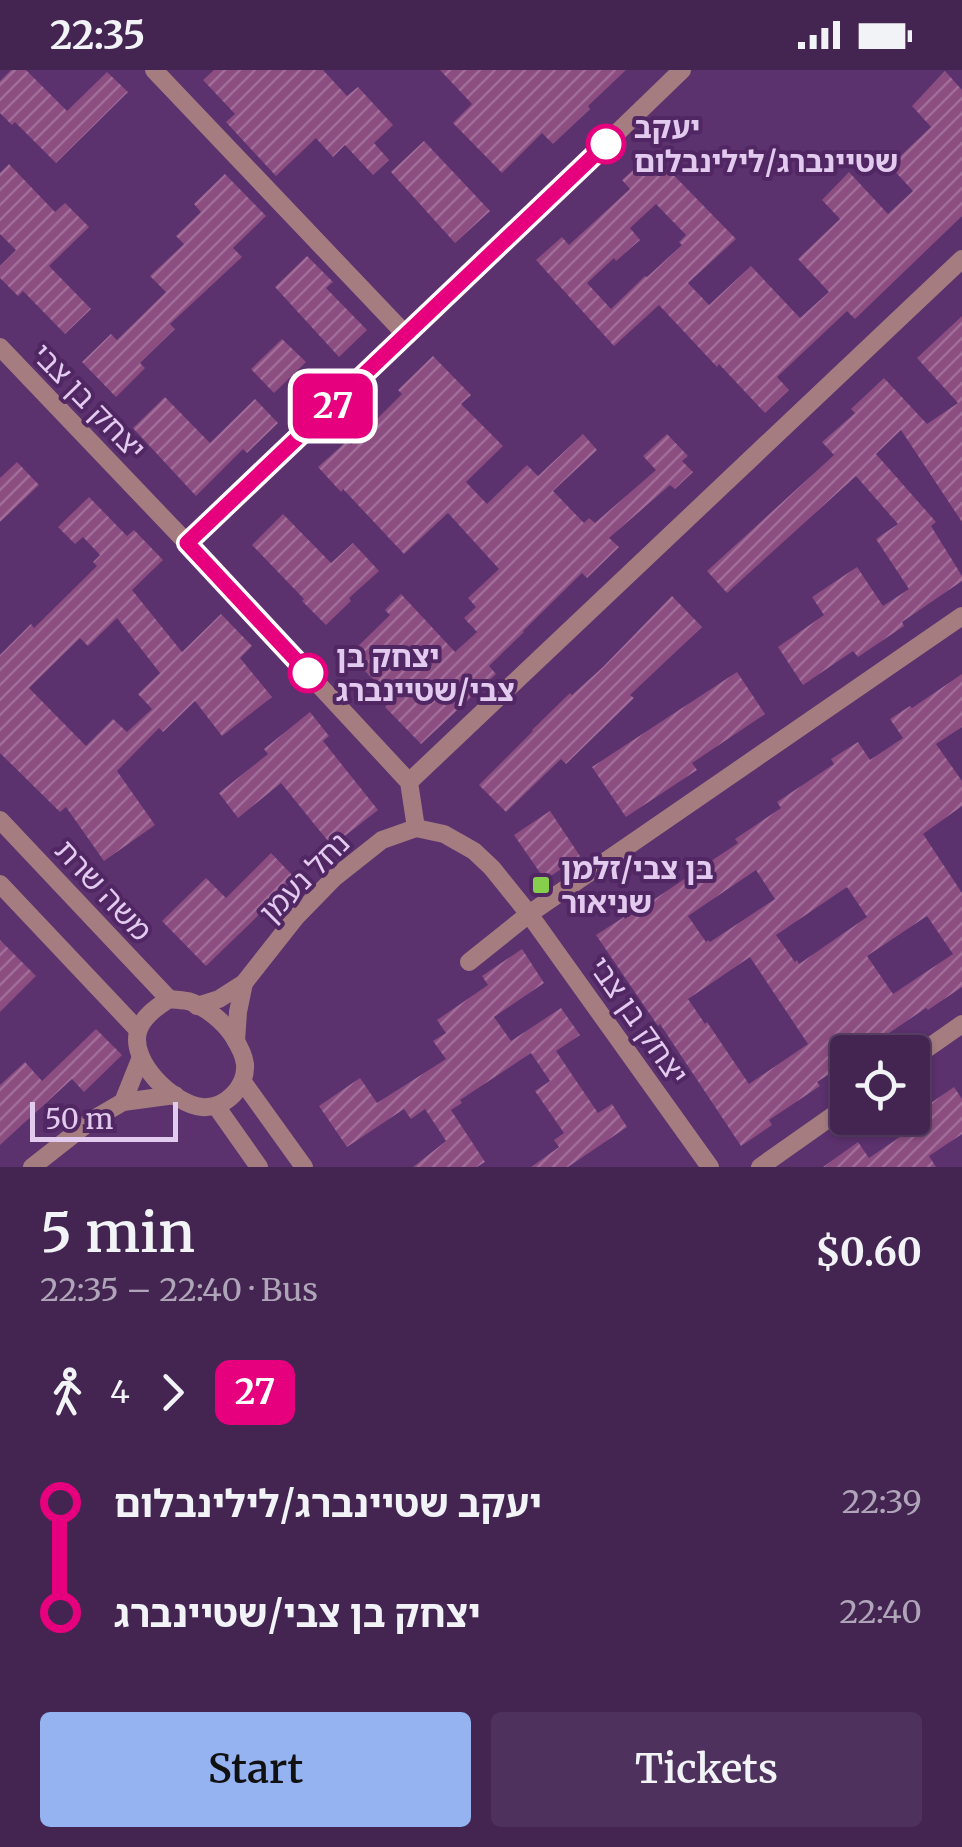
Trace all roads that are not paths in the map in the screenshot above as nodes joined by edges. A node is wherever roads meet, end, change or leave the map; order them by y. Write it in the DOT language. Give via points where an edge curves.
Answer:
graph roads {
  1 [pos="154,70"];
  2 [pos="682,70"];
  3 [pos="962,259"];
  4 [pos="407,336"];
  5 [pos="0,346"];
  6 [pos="187,543"];
  7 [pos="962,616"];
  8 [pos="409,782"];
  9 [pos="0,820"];
  10 [pos="416,828"];
  11 [pos="0,884"];
  12 [pos="529,914"];
  13 [pos="469,962"];
  14 [pos="244,983"];
  15 [pos="168,999"];
  16 [pos="197,1006"];
  17 [pos="962,1024"];
  18 [pos="138,1030"];
  19 [pos="236,1041"];
  20 [pos="930,1046"];
  21 [pos="141,1057"];
  22 [pos="243,1082"];
  23 [pos="176,1095"];
  24 [pos="122,1102"];
  25 [pos="216,1106"];
  26 [pos="830,1118"];
  27 [pos="32,1167"];
  28 [pos="259,1167"];
  29 [pos="304,1167"];
  30 [pos="710,1167"];
  31 [pos="760,1167"];
  1 -- 4 [label="street"];
  2 -- 4 [label="street"];
  3 -- 8 [label="street"];
  4 -- 6 [label="street"];
  5 -- 6 [label="street, יצחק בן צבי"];
  6 -- 8 [label="street, יצחק בן צבי"];
  7 -- 12 [label="street"];
  8 -- 10 [label="street"];
  9 -- 15 [label="street, משה שרת"];
  10 -- 12 [label="street, יצחק בן צבי" via="474,851"];
  10 -- 14 [label="street, נחל נעמן" via="382,840 334,878"];
  11 -- 18 [label="street"];
  12 -- 13 [label="street"];
  12 -- 30 [label="street, יצחק בן צבי"];
  14 -- 16 [label="street, נחל נעמן"];
  14 -- 19 [label="street, נחל נעמן"];
  15 -- 16 [label="street"];
  15 -- 18 [label="street"];
  16 -- 19 [label="street"];
  17 -- 20 [label="street"];
  18 -- 21 [label="street"];
  19 -- 22 [label="street" via="245,1061"];
  21 -- 23 [label="street"];
  21 -- 24 [label="street"];
  22 -- 25 [label="street"];
  22 -- 29 [label="street"];
  23 -- 24 [label="street"];
  23 -- 25 [label="street"];
  24 -- 27 [label="street"];
  25 -- 28 [label="street"];
  26 -- 31 [label="street"];
}
